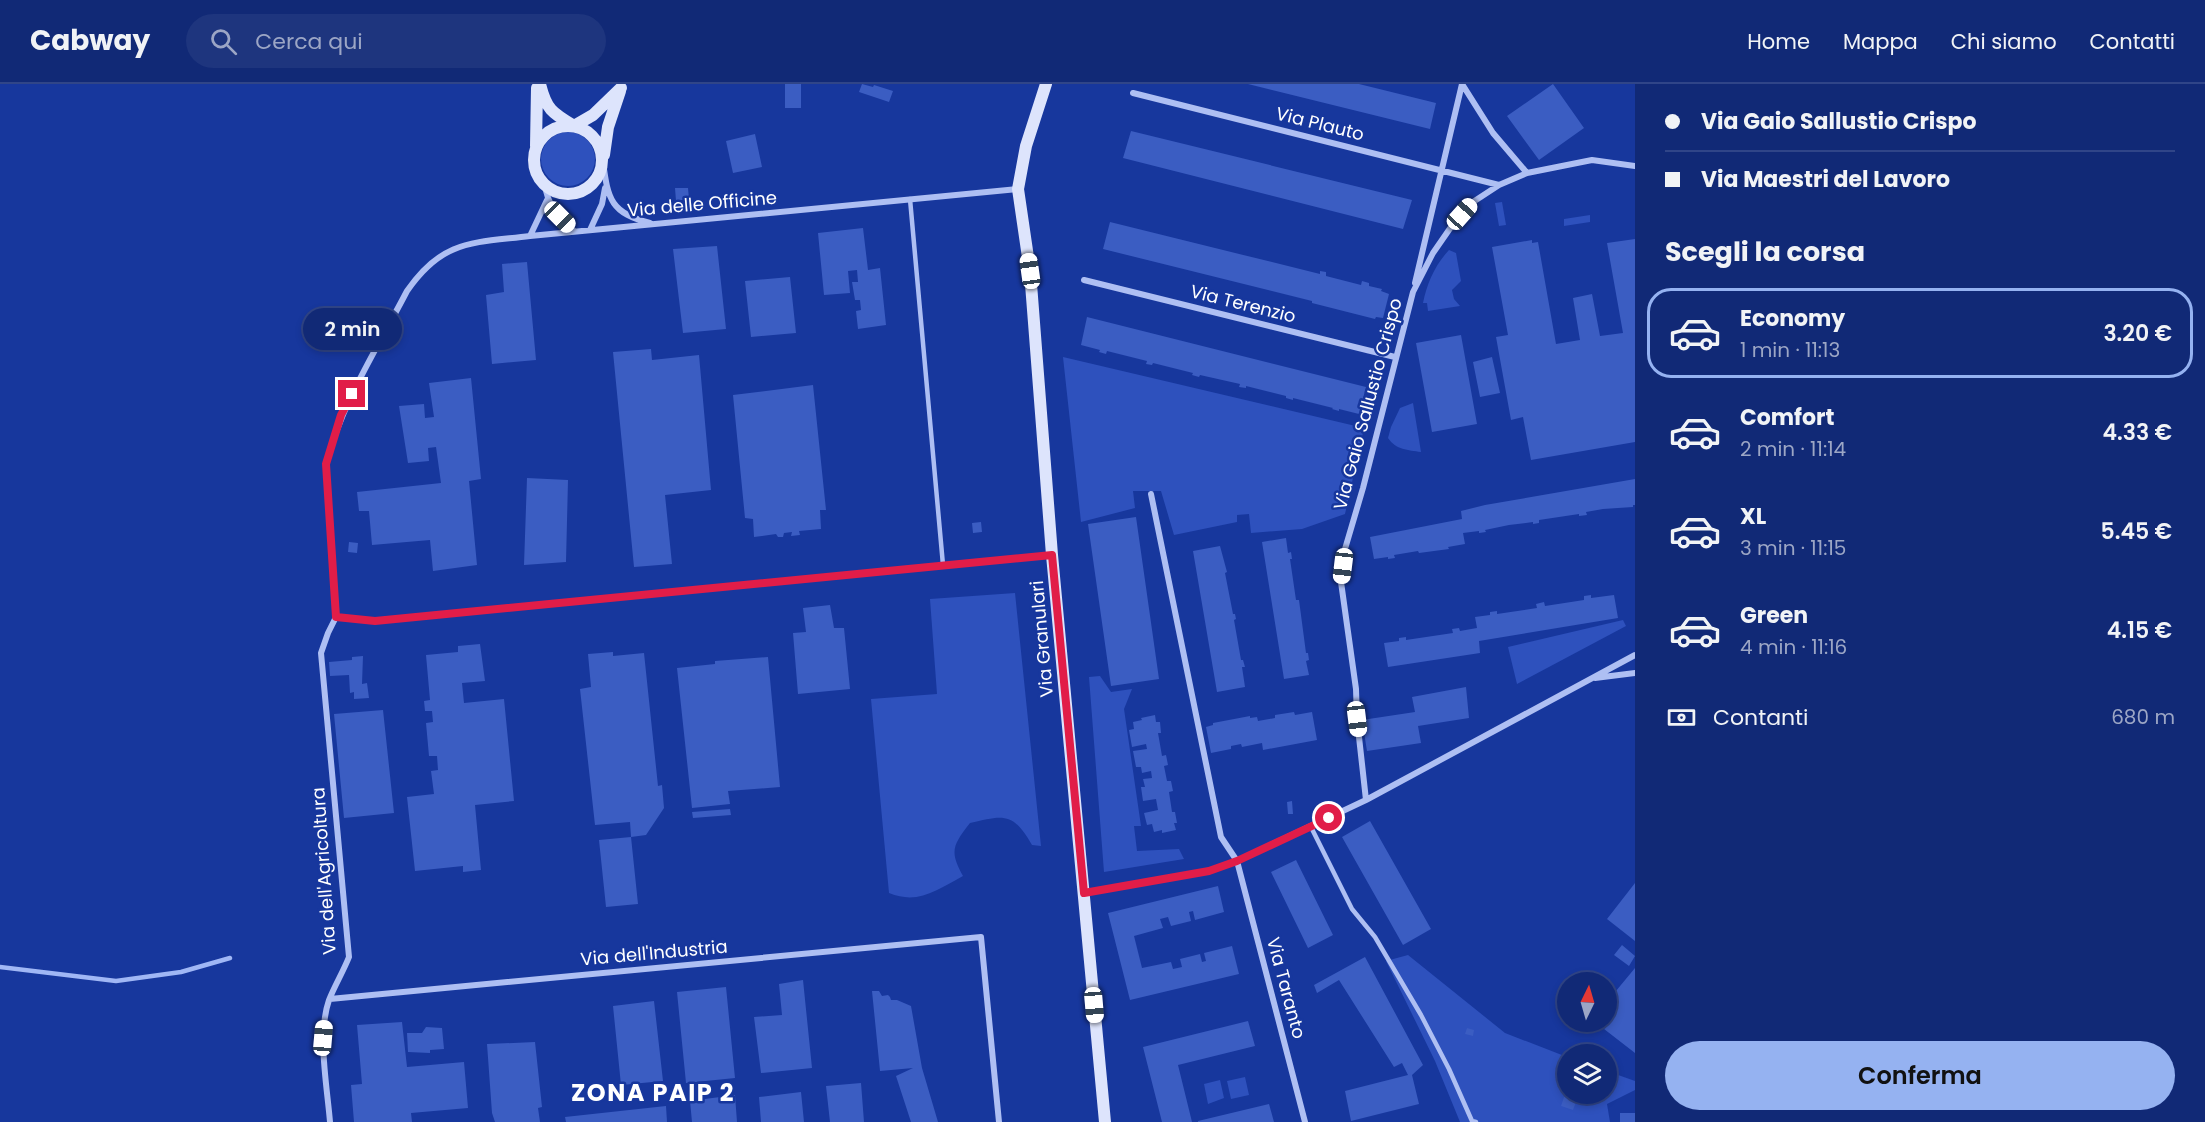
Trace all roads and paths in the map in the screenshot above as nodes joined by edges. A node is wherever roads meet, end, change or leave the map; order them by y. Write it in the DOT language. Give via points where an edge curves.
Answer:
graph roads {
  1 [pos="538,84"];
  2 [pos="1046,84"];
  3 [pos="1462,84"];
  4 [pos="622,86"];
  5 [pos="1133,93"];
  6 [pos="574,126"];
  7 [pos="536,147"];
  8 [pos="603,162"];
  9 [pos="1635,166"];
  10 [pos="1440,170"];
  11 [pos="1527,173"];
  12 [pos="545,185"];
  13 [pos="606,185"];
  14 [pos="1499,185"];
  15 [pos="1018,189"];
  16 [pos="910,199"];
  17 [pos="547,200"];
  18 [pos="656,224"];
  19 [pos="590,230"];
  20 [pos="574,231"];
  21 [pos="530,236"];
  22 [pos="1084,280"];
  23 [pos="1413,292"];
  24 [pos="1395,357"];
  25 [pos="1151,494"];
  26 [pos="1052,555"];
  27 [pos="943,565"];
  28 [pos="336,617"];
  29 [pos="1635,656"];
  30 [pos="1635,674"];
  31 [pos="1591,678"];
  32 [pos="1366,800"];
  33 [pos="1311,827"];
  34 [pos="1237,861"];
  35 [pos="1084,893"];
  36 [pos="330,999"];
  37 [pos="330,1122"];
  38 [pos="999,1122"];
  39 [pos="1105,1122"];
  40 [pos="1305,1122"];
  41 [pos="1476,1122"];
  1 -- 6 [label="street" via="552,113"];
  1 -- 7 [label="street"];
  2 -- 15 [label="street, Via Granulari" via="1026,146"];
  3 -- 10 [label="street"];
  3 -- 11 [label="street" via="1493,133"];
  4 -- 6 [label="street" via="594,115"];
  4 -- 8 [label="street" via="608,127"];
  5 -- 10 [label="street, Via Plauto"];
  6 -- 7 [label="street" via="551,130"];
  6 -- 8 [label="street" via="592,135"];
  7 -- 12 [label="street" via="535,167"];
  8 -- 12 [label="street" via="594,182 576,193 565,194"];
  8 -- 13 [label="street"];
  9 -- 11 [label="street, Via Gaio Sallustio Crispo" via="1592,160"];
  10 -- 14 [label="street, Via Plauto"];
  10 -- 23 [label="street"];
  11 -- 14 [label="street, Via Gaio Sallustio Crispo"];
  12 -- 17 [label="street"];
  13 -- 18 [label="street" via="611,202 619,211"];
  13 -- 19 [label="street"];
  14 -- 23 [label="street, Via Gaio Sallustio Crispo" via="1473,202 1451,226"];
  15 -- 16 [label="street, Via delle Officine"];
  15 -- 26 [label="street, Via Granulari" via="1030,271"];
  16 -- 18 [label="street, Via delle Officine"];
  16 -- 27 [label="lane"];
  17 -- 20 [label="street"];
  17 -- 21 [label="street"];
  18 -- 19 [label="street, Via delle Officine"];
  19 -- 20 [label="street, Via delle Officine"];
  20 -- 21 [label="street, Via delle Officine"];
  21 -- 28 [label="street, Via delle Officine" via="462,244 420,272 341,415 326,464"];
  22 -- 24 [label="street, Via Terenzio"];
  23 -- 24 [label="street, Via Gaio Sallustio Crispo"];
  24 -- 32 [label="street, Via Gaio Sallustio Crispo" via="1345,549 1341,582"];
  25 -- 34 [label="street" via="1221,837"];
  26 -- 27 [label="street"];
  26 -- 35 [label="street, Via Granulari"];
  27 -- 28 [label="street" via="375,621"];
  28 -- 36 [label="street, Via dell'Agricoltura" via="321,653 349,957"];
  29 -- 31 [label="street"];
  30 -- 31 [label="street"];
  31 -- 32 [label="street"];
  32 -- 33 [label="street"];
  33 -- 34 [label="street"];
  33 -- 41 [label="lane" via="1352,909 1375,938 1421,1015 1472,1121"];
  34 -- 35 [label="street" via="1209,871"];
  34 -- 40 [label="street, Via Taranto"];
  35 -- 39 [label="street, Via Granulari"];
  36 -- 37 [label="street, Via dell'Agricoltura" via="323,1038"];
  36 -- 38 [label="street, Via dell'Industria" via="981,937"];
}
